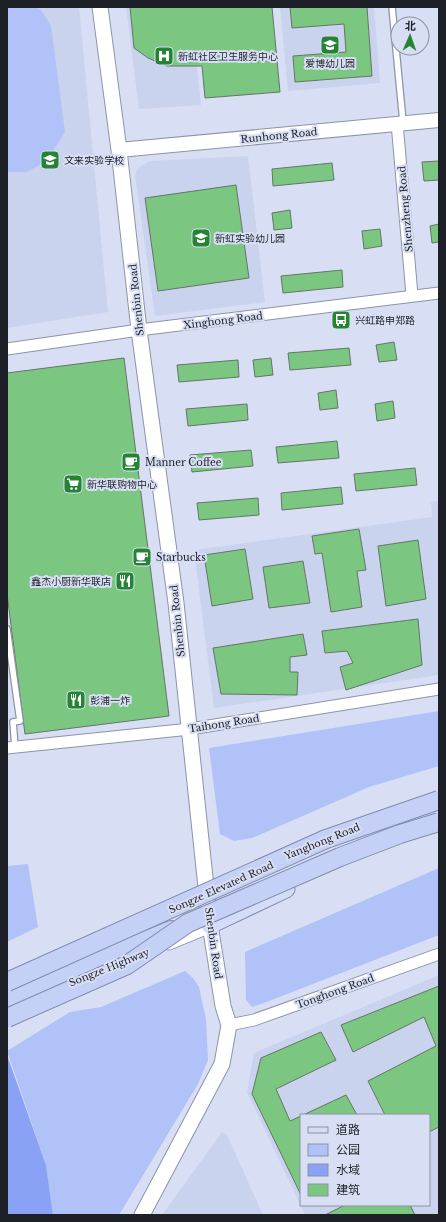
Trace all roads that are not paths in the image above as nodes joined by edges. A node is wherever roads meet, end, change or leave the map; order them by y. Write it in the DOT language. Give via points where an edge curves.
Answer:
graph roads {
  1 [pos="100,7"];
  2 [pos="392,7"];
  3 [pos="439,120"];
  4 [pos="400,123"];
  5 [pos="119,150"];
  6 [pos="439,293"];
  7 [pos="412,295"];
  8 [pos="139,330"];
  9 [pos="7,349"];
  10 [pos="7,629"];
  11 [pos="439,689"];
  12 [pos="190,729"];
  13 [pos="11,747"];
  14 [pos="437,801"];
  15 [pos="439,822"];
  16 [pos="439,830"];
  17 [pos="206,887"];
  18 [pos="188,923"];
  19 [pos="210,925"];
  20 [pos="439,954"];
  21 [pos="8,977"];
  22 [pos="12,1003"];
  23 [pos="7,1018"];
  24 [pos="229,1025"];
  25 [pos="142,1215"];
  1 -- 5 [label="main road, Shenbin Road"];
  2 -- 4 [label="lane"];
  3 -- 4 [label="street, Runhong Road"];
  4 -- 5 [label="street, Runhong Road"];
  4 -- 7 [label="street, Shenzheng Road"];
  5 -- 8 [label="main road, Shenbin Road"];
  6 -- 7 [label="street, Xinghong Road"];
  7 -- 8 [label="street, Xinghong Road"];
  8 -- 9 [label="street, Xinghong Road"];
  8 -- 12 [label="main road, Shenbin Road" via="176,603"];
  10 -- 13 [label="lane" via="20,721 13,722"];
  11 -- 12 [label="street, Taihong Road"];
  12 -- 13 [label="street, Taihong Road"];
  12 -- 17 [label="main road, Shenbin Road"];
  14 -- 17 [label="main road, Yanghong Road" via="364,824"];
  14 -- 21 [label="highway, Songze Elevated Road, bridge" via="326,839"];
  15 -- 18 [label="highway, Songze Elevated Road, bridge" via="340,857"];
  16 -- 19 [label="main road" via="339,865"];
  17 -- 19 [label="main road, Shenbin Road"];
  17 -- 21 [label="main road"];
  18 -- 22 [label="highway, Songze Elevated Road, bridge"];
  18 -- 23 [label="highway, bridge" via="127,965"];
  19 -- 22 [label="main road, Songze Highway"];
  19 -- 24 [label="main road, Shenbin Road" via="223,1006"];
  20 -- 24 [label="street, Tonghong Road" via="254,1020"];
  24 -- 25 [label="main road, Shenbin Road" via="222,1064"];
}
